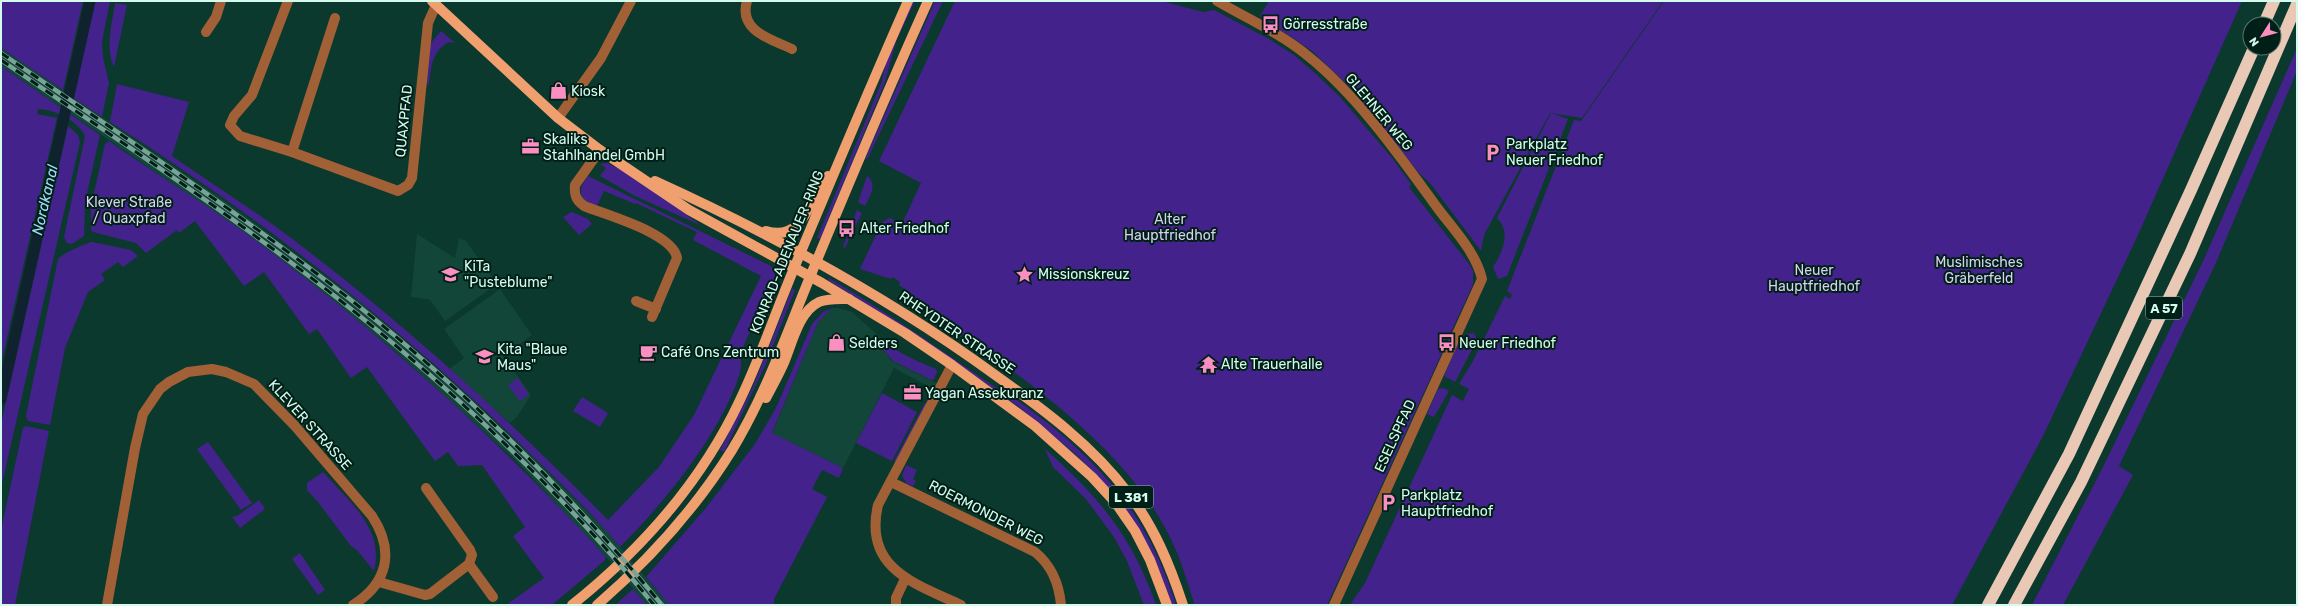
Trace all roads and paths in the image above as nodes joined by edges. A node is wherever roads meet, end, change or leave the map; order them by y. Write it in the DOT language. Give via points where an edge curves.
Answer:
graph roads {
  1 [pos="221,1"];
  2 [pos="288,1"];
  3 [pos="631,1"];
  4 [pos="747,1"];
  5 [pos="908,1"];
  6 [pos="928,1"];
  7 [pos="1217,1"];
  8 [pos="2274,1"];
  9 [pos="434,3"];
  10 [pos="2297,4"];
  11 [pos="2267,16"];
  12 [pos="335,18"];
  13 [pos="206,32"];
  14 [pos="792,49"];
  15 [pos="2250,56"];
  16 [pos="558,118"];
  17 [pos="600,150"];
  18 [pos="292,152"];
  19 [pos="838,165"];
  20 [pos="635,172"];
  21 [pos="760,230"];
  22 [pos="801,252"];
  23 [pos="817,260"];
  24 [pos="795,267"];
  25 [pos="810,276"];
  26 [pos="1482,279"];
  27 [pos="850,299"];
  28 [pos="636,301"];
  29 [pos="952,364"];
  30 [pos="739,438"];
  31 [pos="891,482"];
  32 [pos="426,488"];
  33 [pos="469,564"];
  34 [pos="905,579"];
  35 [pos="379,582"];
  36 [pos="493,597"];
  37 [pos="108,605"];
  38 [pos="353,605"];
  39 [pos="572,605"];
  40 [pos="597,605"];
  41 [pos="896,605"];
  42 [pos="961,605"];
  43 [pos="1061,605"];
  44 [pos="1167,605"];
  45 [pos="1184,605"];
  46 [pos="1334,605"];
  47 [pos="1988,605"];
  48 [pos="2014,605"];
  1 -- 13 [label="street" via="216,17"];
  2 -- 18 [label="street" via="252,95 230,124 240,136"];
  3 -- 16 [label="street" via="600,58"];
  4 -- 14 [label="street" via="746,18 753,30"];
  5 -- 19 [label="main road, KONRAD-ADENAUER-RING"];
  6 -- 23 [label="main road"];
  7 -- 26 [label="street, GLEHNER WEG" via="1288,41 1333,78 1425,190 1474,257"];
  8 -- 11 [label="highway"];
  9 -- 16 [label="main road, RHEYDTER STRASSE / L 381"];
  9 -- 18 [label="street, QUAXPFAD" via="428,23 410,182 396,191"];
  10 -- 48 [label="highway, A 57" via="2190,254 2081,482"];
  12 -- 18 [label="street"];
  15 -- 47 [label="highway, A 57" via="2069,454"];
  16 -- 17 [label="main road, RHEYDTER STRASSE / L 381"];
  17 -- 20 [label="main road, RHEYDTER STRASSE / L 381"];
  17 -- 28 [label="street" via="575,185 576,198 584,206 646,230 670,244 678,258 654,313"];
  19 -- 21 [label="main road" via="825,180 808,212 796,226 779,233"];
  19 -- 22 [label="main road, KONRAD-ADENAUER-RING"];
  20 -- 21 [label="main road, RHEYDTER STRASSE / L 381"];
  20 -- 24 [label="main road, RHEYDTER STRASSE / L 381" via="689,210"];
  21 -- 22 [label="main road, RHEYDTER STRASSE / L 381"];
  22 -- 23 [label="main road, RHEYDTER STRASSE / L 381"];
  22 -- 24 [label="main road, KONRAD-ADENAUER-RING"];
  23 -- 25 [label="main road"];
  23 -- 45 [label="main road, RHEYDTER STRASSE / L 381" via="958,348 1078,440 1128,492 1148,522 1164,553"];
  24 -- 25 [label="main road, RHEYDTER STRASSE / L 381"];
  24 -- 39 [label="main road, KONRAD-ADENAUER-RING" via="740,401 702,467 684,494 644,540"];
  25 -- 27 [label="main road, RHEYDTER STRASSE / L 381"];
  25 -- 30 [label="main road" via="775,364"];
  26 -- 46 [label="street, ESELSPFAD"];
  27 -- 29 [label="main road, RHEYDTER STRASSE / L 381"];
  27 -- 30 [label="main road" via="829,299 810,308 803,317 783,367"];
  29 -- 31 [label="street"];
  29 -- 44 [label="main road, RHEYDTER STRASSE / L 381" via="1035,426 1092,477 1115,502 1150,560"];
  30 -- 40 [label="main road" via="715,476 675,527 621,584"];
  31 -- 34 [label="street" via="878,505 877,533 887,561"];
  31 -- 43 [label="street, ROERMONDER WEG" via="1035,552 1052,572"];
  32 -- 33 [label="street" via="470,550 472,555"];
  33 -- 35 [label="street" via="430,594 425,595"];
  33 -- 36 [label="street"];
  34 -- 41 [label="street" via="896,598"];
  34 -- 42 [label="street"];
  35 -- 37 [label="street, KLEVER STRASSE" via="386,548 384,538 372,516 263,392 236,375 212,369 198,370 169,382 153,397 143,414"];
  35 -- 38 [label="street, KLEVER STRASSE" via="371,592"];
}
